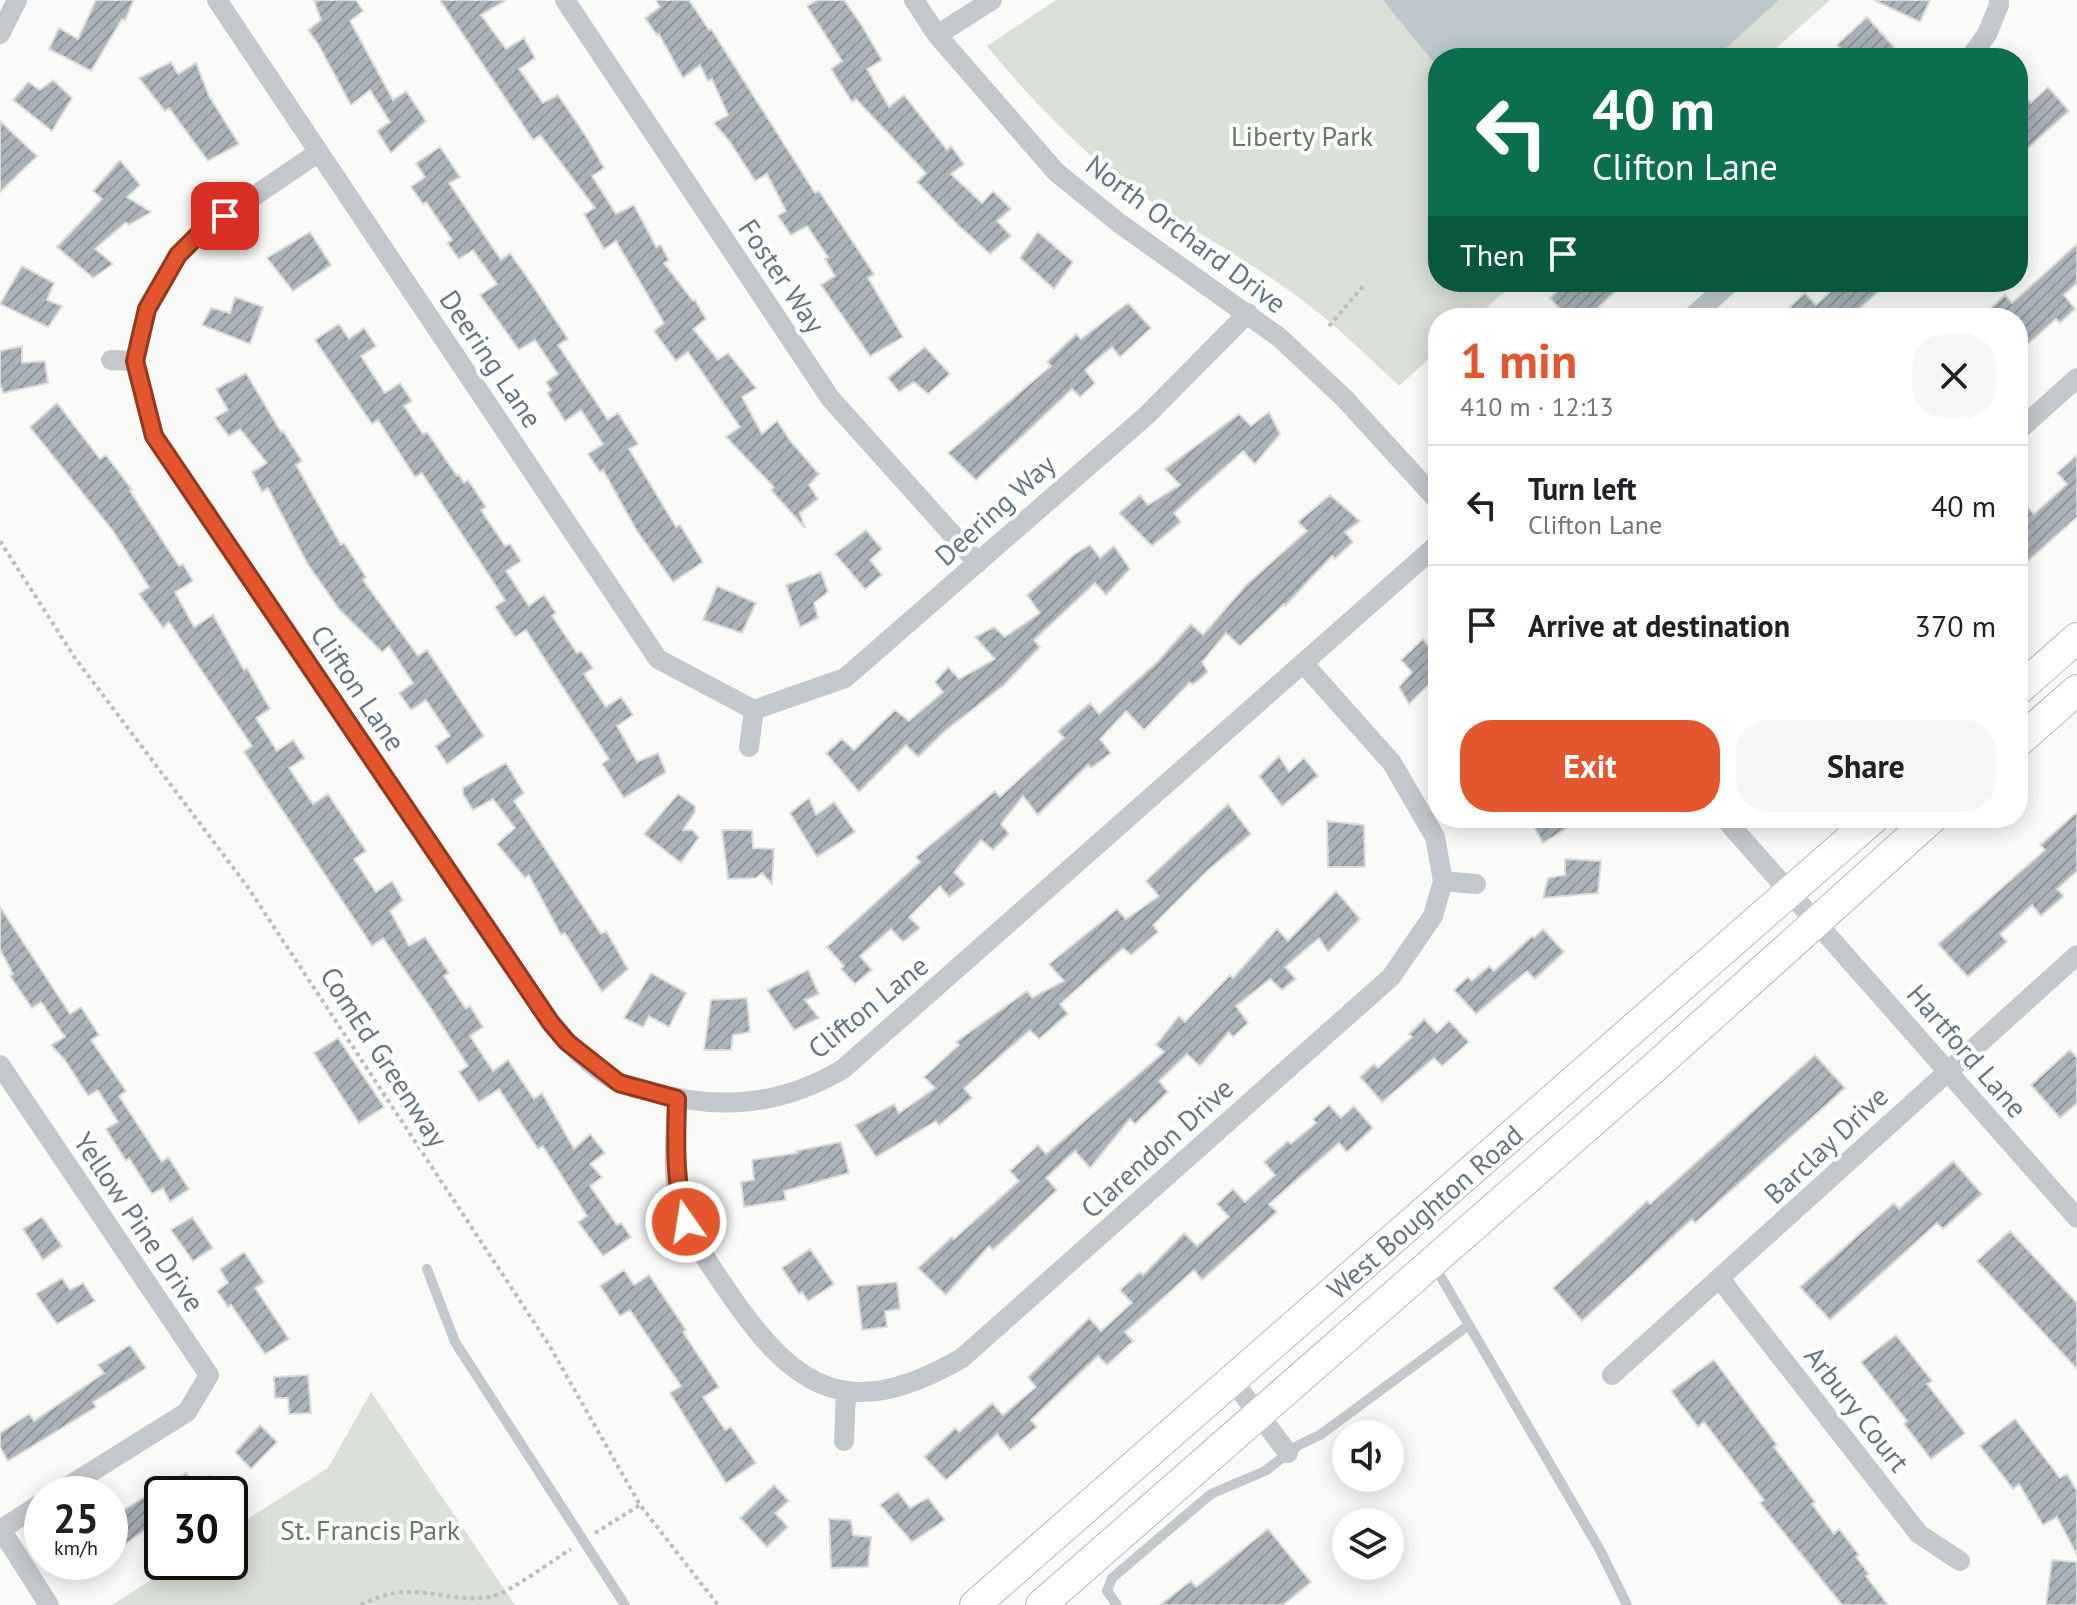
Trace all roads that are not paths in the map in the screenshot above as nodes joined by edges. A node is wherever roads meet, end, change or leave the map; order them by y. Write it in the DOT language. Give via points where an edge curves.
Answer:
graph roads {
  1 [pos="17,0"];
  2 [pos="217,0"];
  3 [pos="565,0"];
  4 [pos="914,0"];
  5 [pos="992,0"];
  6 [pos="1999,0"];
  7 [pos="0,34"];
  8 [pos="937,35"];
  9 [pos="1977,48"];
  10 [pos="319,152"];
  11 [pos="1720,292"];
  12 [pos="1702,308"];
  13 [pos="1248,313"];
  14 [pos="111,360"];
  15 [pos="135,361"];
  16 [pos="2077,378"];
  17 [pos="2028,422"];
  18 [pos="1428,490"];
  19 [pos="1428,553"];
  20 [pos="978,563"];
  21 [pos="2077,638"];
  22 [pos="1303,663"];
  23 [pos="2028,681"];
  24 [pos="2077,690"];
  25 [pos="754,710"];
  26 [pos="2028,733"];
  27 [pos="749,747"];
  28 [pos="1428,825"];
  29 [pos="1430,828"];
  30 [pos="1733,828"];
  31 [pos="1863,828"];
  32 [pos="1921,828"];
  33 [pos="1443,881"];
  34 [pos="1476,884"];
  35 [pos="1791,892"];
  36 [pos="1816,922"];
  37 [pos="2077,955"];
  38 [pos="0,1065"];
  39 [pos="1947,1071"];
  40 [pos="677,1099"];
  41 [pos="2077,1218"];
  42 [pos="1433,1263"];
  43 [pos="427,1269"];
  44 [pos="1720,1279"];
  45 [pos="1469,1325"];
  46 [pos="1612,1375"];
  47 [pos="1232,1380"];
  48 [pos="850,1392"];
  49 [pos="1260,1415"];
  50 [pos="844,1441"];
  51 [pos="1288,1453"];
  52 [pos="85,1476"];
  53 [pos="24,1514"];
  54 [pos="0,1529"];
  55 [pos="1960,1561"];
  56 [pos="49,1605"];
  57 [pos="625,1605"];
  58 [pos="975,1605"];
  59 [pos="1041,1605"];
  60 [pos="1117,1605"];
  61 [pos="1627,1605"];
  1 -- 7 [label="street"];
  2 -- 10 [label="street, Deering Lane"];
  3 -- 20 [label="street, Foster Way" via="830,398"];
  4 -- 8 [label="street, North Orchard Drive"];
  5 -- 8 [label="street"];
  6 -- 9 [label="street"];
  8 -- 13 [label="street, North Orchard Drive" via="1056,172"];
  10 -- 15 [label="street, Clifton Lane" via="201,232 178,255 147,309"];
  10 -- 25 [label="street, Deering Lane" via="658,659"];
  11 -- 12 [label="street"];
  13 -- 18 [label="street, North Orchard Drive" via="1313,368"];
  13 -- 20 [label="street, Deering Way" via="1147,415"];
  14 -- 15 [label="street"];
  15 -- 40 [label="street, Clifton Lane" via="154,436 551,1023 619,1083"];
  16 -- 17 [label="street"];
  19 -- 22 [label="street, Clifton Lane"];
  20 -- 25 [label="street, Deering Way" via="845,678"];
  21 -- 23 [label="main road"];
  22 -- 28 [label="street, Clarendon Drive" via="1392,763"];
  22 -- 40 [label="street, Clifton Lane" via="843,1069 783,1097 723,1104"];
  24 -- 26 [label="main road"];
  25 -- 27 [label="street"];
  29 -- 33 [label="street, Clarendon Drive"];
  30 -- 35 [label="street"];
  31 -- 35 [label="main road, West Boughton Road"];
  32 -- 36 [label="main road, West Boughton Road"];
  33 -- 34 [label="street"];
  33 -- 48 [label="street, Clarendon Drive" via="1433,916 1391,977 962,1358 907,1384"];
  35 -- 36 [label="street"];
  35 -- 47 [label="main road, West Boughton Road"];
  36 -- 39 [label="street, Hartford Lane"];
  36 -- 42 [label="main road, West Boughton Road"];
  37 -- 39 [label="street, Barclay Drive"];
  38 -- 52 [label="street, Yellow Pine Drive" via="209,1375 187,1412"];
  39 -- 41 [label="street, Hartford Lane"];
  39 -- 44 [label="street, Barclay Drive"];
  40 -- 48 [label="street" via="678,1197 699,1249 773,1351 822,1386"];
  42 -- 45 [label="lane"];
  42 -- 49 [label="main road, West Boughton Road"];
  43 -- 57 [label="lane" via="455,1342"];
  44 -- 46 [label="street, Barclay Drive"];
  44 -- 55 [label="street, Arbury Court" via="1919,1534"];
  45 -- 51 [label="lane"];
  45 -- 61 [label="lane"];
  47 -- 49 [label="street"];
  47 -- 58 [label="main road, West Boughton Road"];
  48 -- 50 [label="street"];
  49 -- 51 [label="street"];
  49 -- 59 [label="main road, West Boughton Road"];
  51 -- 60 [label="lane" via="1265,1471 1211,1494 1112,1578 1107,1591"];
  53 -- 54 [label="street"];
  54 -- 56 [label="street"];
}
